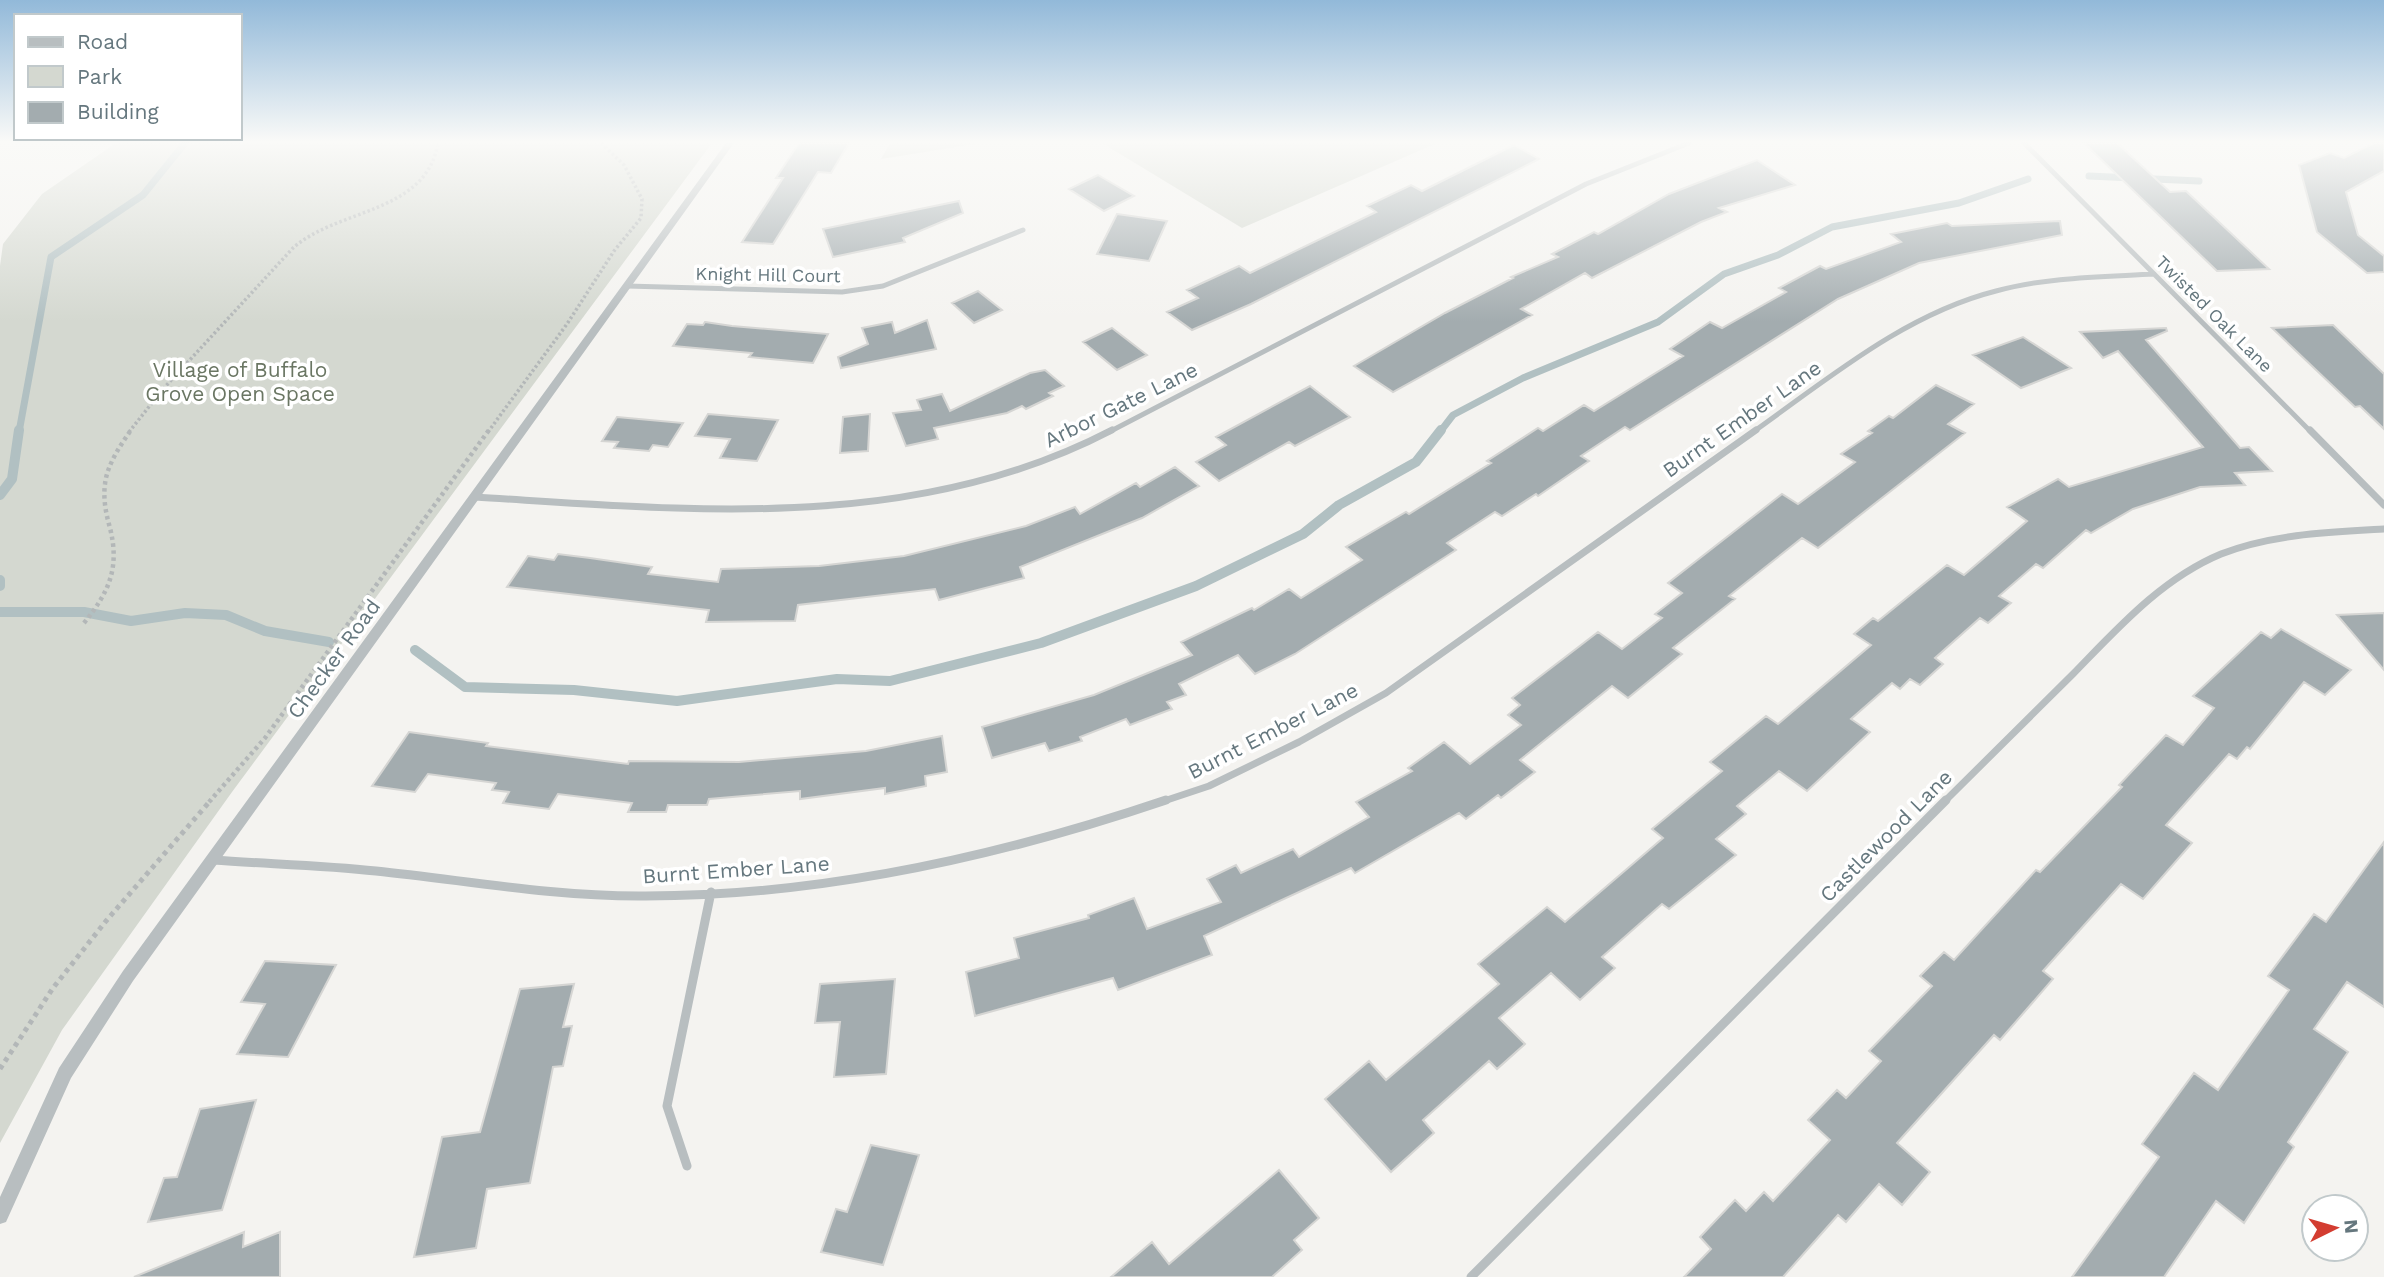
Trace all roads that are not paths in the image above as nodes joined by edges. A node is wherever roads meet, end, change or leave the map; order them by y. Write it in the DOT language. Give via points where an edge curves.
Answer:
graph roads {
  1 [pos="687,203"];
  2 [pos="1550,203"];
  3 [pos="2083,203"];
  4 [pos="1023,230"];
  5 [pos="2154,274"];
  6 [pos="627,285"];
  7 [pos="475,496"];
  8 [pos="2384,505"];
  9 [pos="2384,529"];
  10 [pos="212,860"];
  11 [pos="711,892"];
  12 [pos="687,1166"];
  13 [pos="0,1216"];
  14 [pos="1471,1277"];
  1 -- 6 [label="street, Checker Road"];
  2 -- 7 [label="street, Arbor Gate Lane" via="1102,435 1041,461 929,495 864,505 742,512"];
  3 -- 5 [label="street, Twisted Oak Lane"];
  4 -- 6 [label="street, Knight Hill Court" via="883,286 842,292"];
  5 -- 8 [label="street, Twisted Oak Lane"];
  5 -- 11 [label="street, Burnt Ember Lane" via="2015,286 1963,301 1912,325 1856,359 1386,693 1209,786 1085,828 950,863 788,887"];
  6 -- 7 [label="street, Checker Road"];
  7 -- 10 [label="street, Checker Road"];
  9 -- 14 [label="street, Castlewood Lane" via="2314,533 2254,544 2177,577 2134,612"];
  10 -- 11 [label="street, Burnt Ember Lane" via="375,871 546,892 641,896"];
  10 -- 13 [label="street, Checker Road" via="65,1073"];
  11 -- 12 [label="street" via="667,1106"];
}
